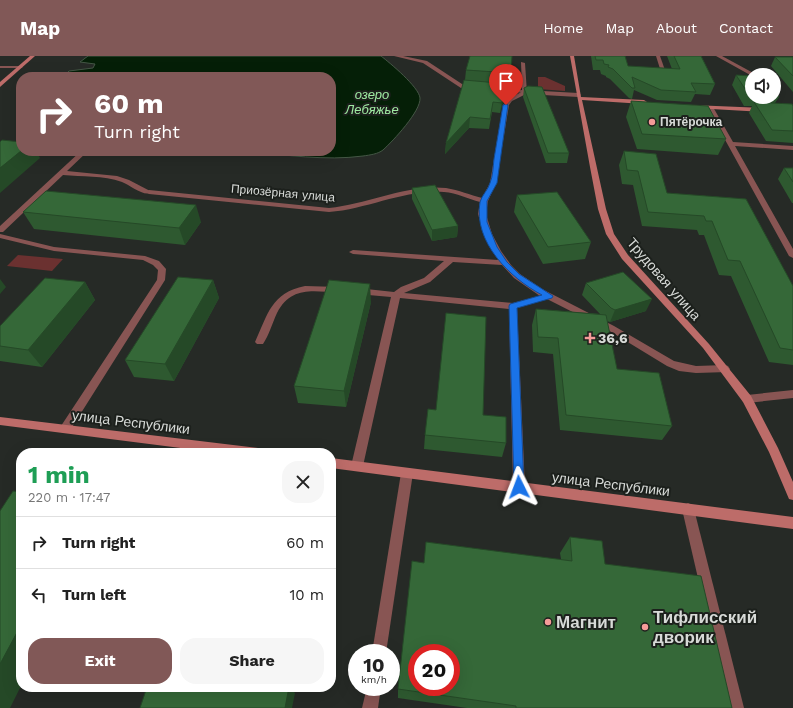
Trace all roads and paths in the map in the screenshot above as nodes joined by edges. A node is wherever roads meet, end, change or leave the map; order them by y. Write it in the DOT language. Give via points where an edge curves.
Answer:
graph roads {
  1 [pos="33,56"];
  2 [pos="396,56"];
  3 [pos="572,56"];
  4 [pos="658,56"];
  5 [pos="718,56"];
  6 [pos="734,57"];
  7 [pos="523,63"];
  8 [pos="0,67"];
  9 [pos="21,67"];
  10 [pos="740,68"];
  11 [pos="745,70"];
  12 [pos="664,72"];
  13 [pos="0,85"];
  14 [pos="482,89"];
  15 [pos="490,89"];
  16 [pos="525,92"];
  17 [pos="578,96"];
  18 [pos="648,103"];
  19 [pos="687,105"];
  20 [pos="710,107"];
  21 [pos="773,111"];
  22 [pos="732,144"];
  23 [pos="793,148"];
  24 [pos="80,156"];
  25 [pos="62,173"];
  26 [pos="484,201"];
  27 [pos="0,230"];
  28 [pos="0,236"];
  29 [pos="790,246"];
  30 [pos="353,252"];
  31 [pos="793,256"];
  32 [pos="450,260"];
  33 [pos="504,263"];
  34 [pos="396,295"];
  35 [pos="549,296"];
  36 [pos="513,306"];
  37 [pos="260,342"];
  38 [pos="725,369"];
  39 [pos="793,394"];
  40 [pos="747,399"];
  41 [pos="0,421"];
  42 [pos="64,429"];
  43 [pos="218,448"];
  44 [pos="336,464"];
  45 [pos="357,466"];
  46 [pos="407,473"];
  47 [pos="519,487"];
  48 [pos="793,495"];
  49 [pos="688,509"];
  50 [pos="793,523"];
  51 [pos="380,644"];
  52 [pos="372,696"];
  53 [pos="370,708"];
  54 [pos="736,708"];
  1 -- 9 [label="street"];
  2 -- 14 [label="street" via="425,62 462,87"];
  3 -- 17 [label="street, Трудовая улица"];
  4 -- 12 [label="street"];
  5 -- 10 [label="street"];
  6 -- 10 [label="street"];
  7 -- 16 [label="street"];
  8 -- 9 [label="street"];
  9 -- 13 [label="street"];
  10 -- 11 [label="street"];
  15 -- 16 [label="street"];
  16 -- 17 [label="street"];
  16 -- 26 [label="street" via="506,105 493,183"];
  17 -- 18 [label="street"];
  17 -- 38 [label="street, Трудовая улица" via="602,209 610,234 625,257"];
  19 -- 20 [label="street"];
  20 -- 21 [label="street"];
  20 -- 22 [label="street"];
  22 -- 23 [label="street"];
  22 -- 29 [label="street"];
  24 -- 25 [label="street"];
  25 -- 26 [label="street, Приозёрная улица" via="114,178 148,192 329,210 347,208 402,193 428,190 451,191"];
  25 -- 27 [label="street"];
  26 -- 33 [label="street" via="483,218 488,234 493,248"];
  28 -- 42 [label="street" via="54,249 145,258 162,269 161,280"];
  29 -- 31 [label="street"];
  30 -- 32 [label="street"];
  32 -- 33 [label="street"];
  32 -- 34 [label="street" via="427,280"];
  33 -- 35 [label="street" via="530,286"];
  34 -- 36 [label="street"];
  34 -- 37 [label="street" via="324,288 292,291 276,304"];
  34 -- 45 [label="street"];
  35 -- 36 [label="street"];
  35 -- 38 [label="street" via="678,366 698,370"];
  36 -- 47 [label="street"];
  38 -- 40 [label="street, Трудовая улица"];
  39 -- 40 [label="street"];
  40 -- 48 [label="street, Трудовая улица" via="774,450"];
  41 -- 42 [label="street, улица Республики"];
  42 -- 43 [label="street, улица Республики"];
  44 -- 45 [label="street, улица Республики"];
  45 -- 46 [label="street, улица Республики"];
  46 -- 47 [label="street, улица Республики"];
  46 -- 51 [label="street"];
  47 -- 49 [label="street, улица Республики"];
  49 -- 50 [label="street, улица Республики"];
  49 -- 54 [label="street"];
  52 -- 53 [label="street"];
}
